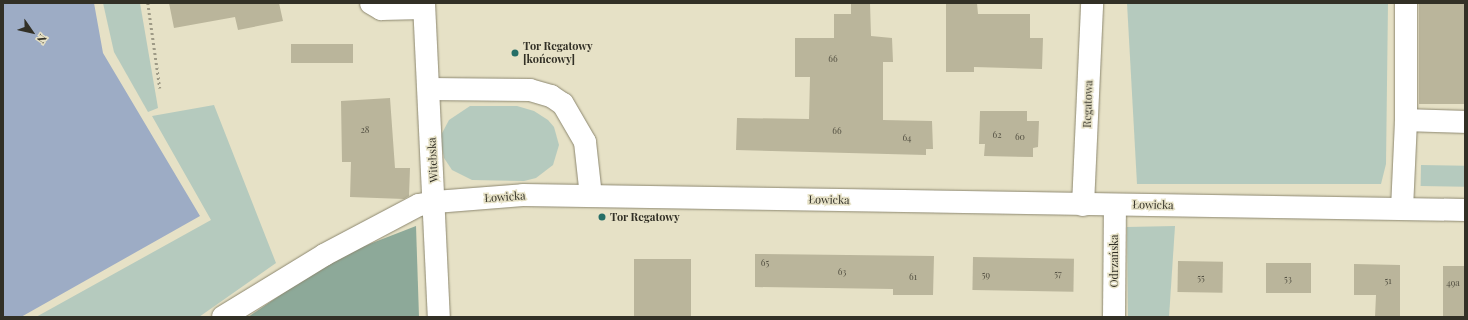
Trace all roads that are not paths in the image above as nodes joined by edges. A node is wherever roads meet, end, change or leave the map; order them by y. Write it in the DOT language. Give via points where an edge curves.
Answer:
graph roads {
  1 [pos="371,3"];
  2 [pos="1092,3"];
  3 [pos="1406,3"];
  4 [pos="424,6"];
  5 [pos="429,89"];
  6 [pos="1406,120"];
  7 [pos="1465,122"];
  8 [pos="591,196"];
  9 [pos="435,202"];
  10 [pos="1083,204"];
  11 [pos="1115,205"];
  12 [pos="1402,209"];
  13 [pos="1465,210"];
  14 [pos="223,317"];
  15 [pos="439,317"];
  16 [pos="1114,317"];
  1 -- 4 [label="street" via="381,9"];
  2 -- 10 [label="street, Regatowa"];
  3 -- 6 [label="street"];
  4 -- 5 [label="street, Witebska"];
  5 -- 8 [label="street" via="530,90 551,96 563,104 585,142"];
  5 -- 9 [label="street, Witebska"];
  6 -- 7 [label="street"];
  6 -- 12 [label="street"];
  8 -- 9 [label="street, Łowicka" via="523,195"];
  8 -- 10 [label="street, Łowicka"];
  9 -- 14 [label="street, Łowicka" via="419,205 324,255"];
  9 -- 15 [label="street, Witebska"];
  10 -- 11 [label="street, Łowicka"];
  11 -- 12 [label="street, Łowicka"];
  11 -- 16 [label="street, Odrzańska"];
  12 -- 13 [label="street, Łowicka"];
}
